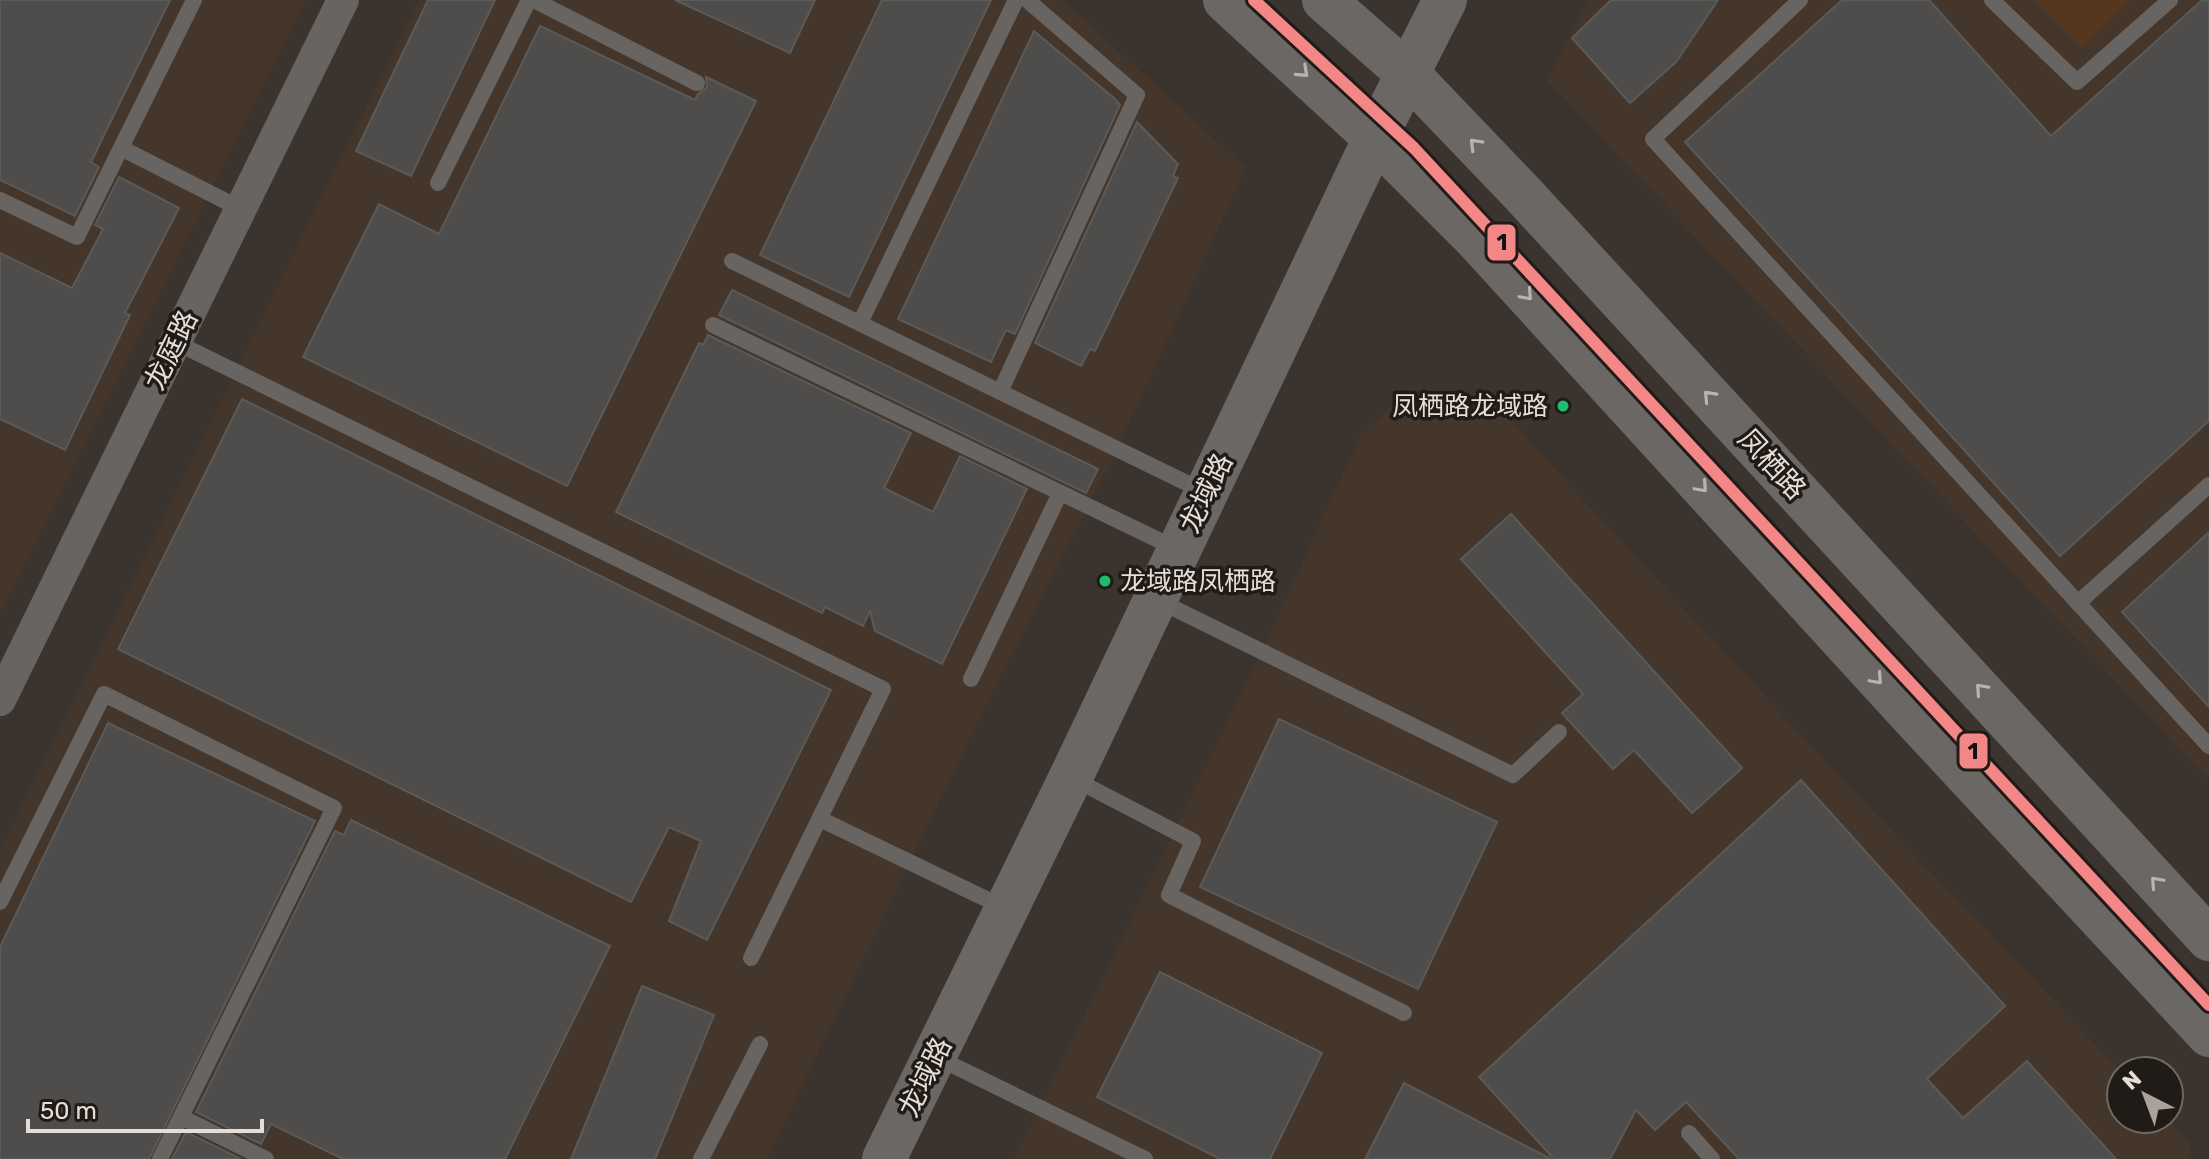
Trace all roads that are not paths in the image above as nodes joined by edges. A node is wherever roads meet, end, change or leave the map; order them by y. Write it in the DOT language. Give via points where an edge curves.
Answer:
graph roads {
  1 [pos="194,0"];
  2 [pos="343,0"];
  3 [pos="531,0"];
  4 [pos="1016,0"];
  5 [pos="1027,0"];
  6 [pos="1300,0"];
  7 [pos="1324,0"];
  8 [pos="1445,0"];
  9 [pos="1800,0"];
  10 [pos="1992,0"];
  11 [pos="2170,0"];
  12 [pos="1238,12"];
  13 [pos="1408,74"];
  14 [pos="697,83"];
  15 [pos="1375,138"];
  16 [pos="121,148"];
  17 [pos="438,183"];
  18 [pos="1521,192"];
  19 [pos="0,200"];
  20 [pos="241,209"];
  21 [pos="1476,239"];
  22 [pos="732,261"];
  23 [pos="860,323"];
  24 [pos="713,325"];
  25 [pos="175,342"];
  26 [pos="1000,392"];
  27 [pos="2209,485"];
  28 [pos="1060,493"];
  29 [pos="1206,493"];
  30 [pos="1179,550"];
  31 [pos="1155,599"];
  32 [pos="2078,603"];
  33 [pos="971,679"];
  34 [pos="0,700"];
  35 [pos="1559,732"];
  36 [pos="2209,746"];
  37 [pos="1071,777"];
  38 [pos="820,819"];
  39 [pos="0,902"];
  40 [pos="1007,909"];
  41 [pos="2209,939"];
  42 [pos="751,958"];
  43 [pos="1404,1013"];
  44 [pos="2209,1035"];
  45 [pos="760,1044"];
  46 [pos="934,1057"];
  47 [pos="181,1117"];
  48 [pos="1689,1133"];
  49 [pos="160,1159"];
  50 [pos="266,1159"];
  51 [pos="701,1159"];
  52 [pos="884,1159"];
  53 [pos="1145,1159"];
  54 [pos="1712,1159"];
  1 -- 16 [label="lane"];
  2 -- 20 [label="street, 龙庭路"];
  3 -- 14 [label="lane"];
  3 -- 17 [label="lane"];
  4 -- 23 [label="lane"];
  5 -- 26 [label="lane" via="1137,95"];
  6 -- 12 [label="main road" via="1289,18 1275,24"];
  7 -- 13 [label="main road, 凤栖路"];
  8 -- 13 [label="main road, 龙域路"];
  9 -- 32 [label="lane" via="1653,139"];
  10 -- 11 [label="lane" via="2077,82"];
  12 -- 15 [label="main road, one-way"];
  13 -- 15 [label="main road, 龙域路"];
  18 -- 13 [label="main road, 凤栖路, one-way"];
  15 -- 21 [label="main road"];
  15 -- 29 [label="main road, 龙域路"];
  16 -- 19 [label="lane" via="77,237"];
  16 -- 20 [label="lane"];
  18 -- 21 [label="main road" via="1490,208"];
  41 -- 18 [label="main road, 凤栖路, one-way"];
  20 -- 25 [label="street, 龙庭路"];
  21 -- 44 [label="main road, one-way"];
  22 -- 23 [label="lane"];
  23 -- 26 [label="lane"];
  24 -- 28 [label="lane"];
  25 -- 34 [label="street, 龙庭路"];
  25 -- 38 [label="lane" via="883,689"];
  26 -- 29 [label="lane"];
  27 -- 32 [label="lane"];
  28 -- 30 [label="lane"];
  28 -- 33 [label="lane"];
  29 -- 30 [label="main road, 龙域路"];
  30 -- 31 [label="main road, 龙域路"];
  31 -- 35 [label="lane" via="1513,775"];
  31 -- 37 [label="main road, 龙域路"];
  32 -- 36 [label="lane"];
  37 -- 40 [label="main road, 龙域路"];
  37 -- 43 [label="lane" via="1193,841 1169,895"];
  38 -- 40 [label="lane"];
  38 -- 42 [label="lane"];
  39 -- 47 [label="lane" via="104,694 334,808"];
  40 -- 46 [label="main road, 龙域路"];
  45 -- 51 [label="lane"];
  46 -- 52 [label="main road, 龙域路"];
  46 -- 53 [label="lane"];
  47 -- 49 [label="lane"];
  47 -- 50 [label="lane"];
  48 -- 54 [label="lane"];
}
